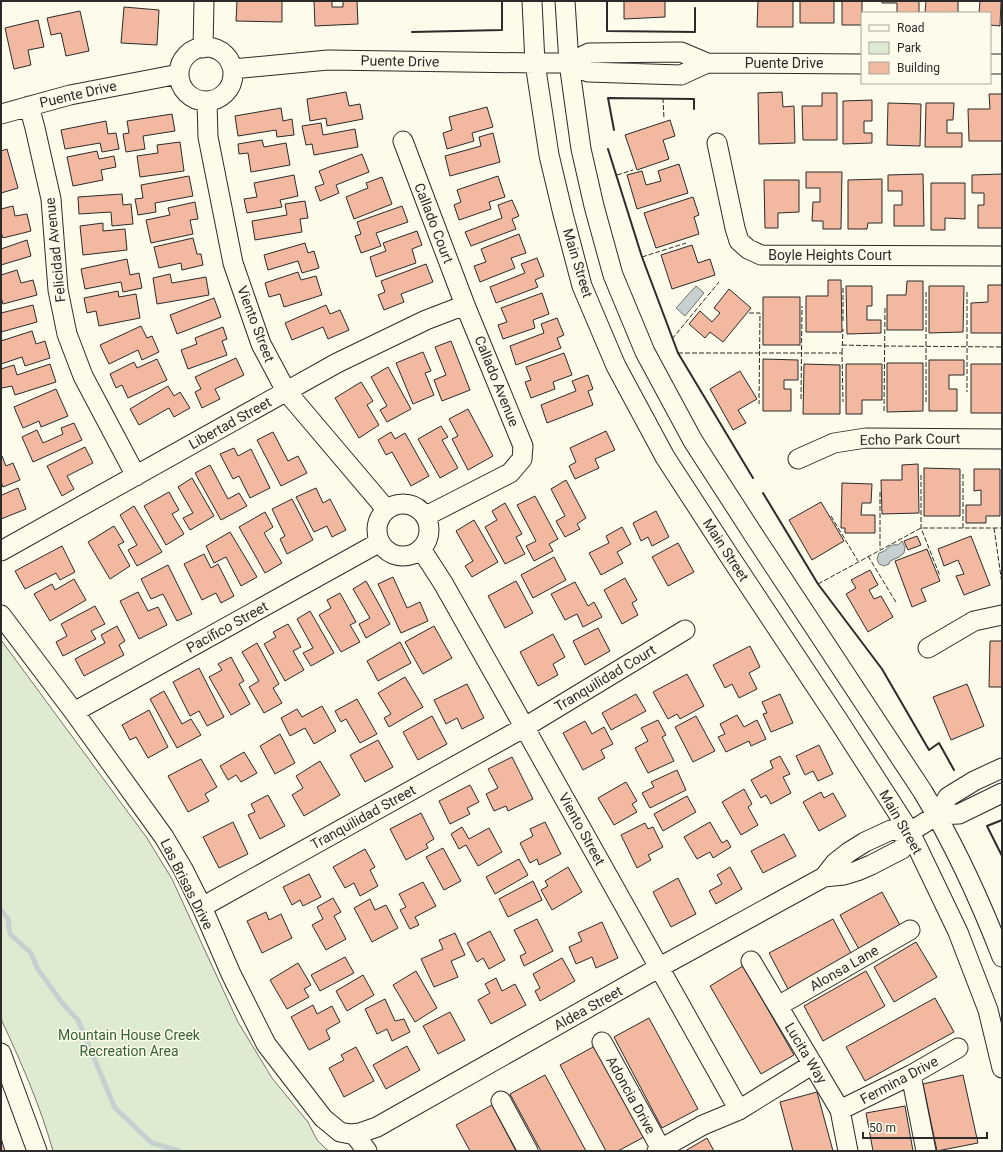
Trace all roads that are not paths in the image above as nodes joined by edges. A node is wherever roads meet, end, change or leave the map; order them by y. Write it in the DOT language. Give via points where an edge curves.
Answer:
graph roads {
  1 [pos="204,1"];
  2 [pos="532,1"];
  3 [pos="565,1"];
  4 [pos="202,48"];
  5 [pos="569,62"];
  6 [pos="535,63"];
  7 [pos="861,64"];
  8 [pos="991,64"];
  9 [pos="1002,64"];
  10 [pos="233,69"];
  11 [pos="179,74"];
  12 [pos="207,102"];
  13 [pos="29,106"];
  14 [pos="1,114"];
  15 [pos="403,141"];
  16 [pos="717,143"];
  17 [pos="1002,256"];
  18 [pos="465,305"];
  19 [pos="286,391"];
  20 [pos="1002,439"];
  21 [pos="798,459"];
  22 [pos="136,476"];
  23 [pos="386,510"];
  24 [pos="426,516"];
  25 [pos="380,542"];
  26 [pos="421,549"];
  27 [pos="1,550"];
  28 [pos="1,615"];
  29 [pos="1002,615"];
  30 [pos="685,630"];
  31 [pos="928,648"];
  32 [pos="74,712"];
  33 [pos="525,727"];
  34 [pos="1002,768"];
  35 [pos="1002,793"];
  36 [pos="937,815"];
  37 [pos="910,832"];
  38 [pos="202,907"];
  39 [pos="910,930"];
  40 [pos="1002,957"];
  41 [pos="751,961"];
  42 [pos="660,968"];
  43 [pos="778,1006"];
  44 [pos="602,1042"];
  45 [pos="958,1048"];
  46 [pos="1,1053"];
  47 [pos="813,1064"];
  48 [pos="1002,1068"];
  49 [pos="911,1075"];
  50 [pos="500,1101"];
  51 [pos="739,1110"];
  52 [pos="840,1110"];
  53 [pos="352,1134"];
  54 [pos="659,1150"];
  55 [pos="37,1151"];
  56 [pos="367,1151"];
  57 [pos="528,1151"];
  58 [pos="848,1151"];
  59 [pos="926,1151"];
  1 -- 4 [label="street"];
  2 -- 6 [label="street, Main Street"];
  3 -- 5 [label="street"];
  4 -- 10 [label="street" via="214,48 219,51 228,58"];
  4 -- 11 [label="street" via="192,51 184,59"];
  5 -- 6 [label="street, Puente Drive"];
  5 -- 7 [label="street, Puente Drive" via="589,53 681,52 707,63"];
  5 -- 36 [label="street" via="581,149 594,206 613,275 645,352 693,441"];
  6 -- 10 [label="street, Puente Drive" via="328,60"];
  6 -- 37 [label="street, Main Street" via="549,155 582,286 616,366 665,457"];
  8 -- 9 [label="street"];
  10 -- 12 [label="street" via="233,77 227,91 222,97"];
  11 -- 12 [label="street" via="187,94 199,101"];
  11 -- 13 [label="street, Puente Drive" via="70,95"];
  12 -- 19 [label="street, Viento Street" via="208,137 233,263 261,344"];
  13 -- 14 [label="street, Puente Drive"];
  13 -- 22 [label="street, Felicidad Avenue" via="51,198 58,290 68,334 83,376"];
  15 -- 18 [label="street, Callado Court"];
  16 -- 17 [label="street, Boyle Heights Court" via="739,241 761,255"];
  18 -- 19 [label="street, Libertad Street" via="426,320"];
  18 -- 24 [label="street, Callado Avenue" via="518,432 523,446 522,459 510,473"];
  19 -- 22 [label="street, Libertad Street"];
  19 -- 23 [label="street, Viento Street"];
  20 -- 21 [label="street, Echo Park Court" via="866,438 834,444"];
  22 -- 27 [label="street, Libertad Street"];
  23 -- 24 [label="street" via="403,503 420,509"];
  23 -- 25 [label="street" via="380,516 377,525"];
  24 -- 26 [label="street" via="429,537"];
  25 -- 26 [label="street" via="385,549 399,556 415,554"];
  25 -- 32 [label="street, Pacífico Street"];
  26 -- 33 [label="street, Viento Street"];
  28 -- 32 [label="street, Las Brisas Drive"];
  29 -- 31 [label="street" via="974,621"];
  30 -- 33 [label="street, Tranquilidad Court"];
  32 -- 38 [label="street, Las Brisas Drive" via="164,837"];
  33 -- 38 [label="street, Tranquilidad Street"];
  33 -- 42 [label="street, Viento Street"];
  34 -- 36 [label="street" via="948,797"];
  35 -- 36 [label="street" via="958,814"];
  36 -- 37 [label="street"];
  36 -- 40 [label="street" via="988,920"];
  37 -- 42 [label="street, Aldea Street" via="891,830 865,842 835,863 824,877"];
  37 -- 48 [label="street, Main Street" via="958,932 988,1010"];
  38 -- 53 [label="street, Las Brisas Drive" via="231,974 266,1044 323,1118 340,1132"];
  39 -- 43 [label="street, Alonsa Lane"];
  41 -- 43 [label="street, Lucita Way"];
  42 -- 51 [label="street, Viento Street"];
  42 -- 53 [label="street, Aldea Street" via="377,1127"];
  43 -- 47 [label="street, Lucita Way"];
  44 -- 54 [label="street, Adoncia Drive"];
  45 -- 49 [label="street, Fermina Drive"];
  46 -- 55 [label="street"];
  47 -- 51 [label="street"];
  47 -- 52 [label="street, Lucita Way"];
  49 -- 52 [label="street, Fermina Drive"];
  49 -- 59 [label="street"];
  50 -- 57 [label="street"];
  51 -- 54 [label="street" via="703,1125"];
  52 -- 58 [label="street, Lucita Way"];
  53 -- 56 [label="street"];
}
